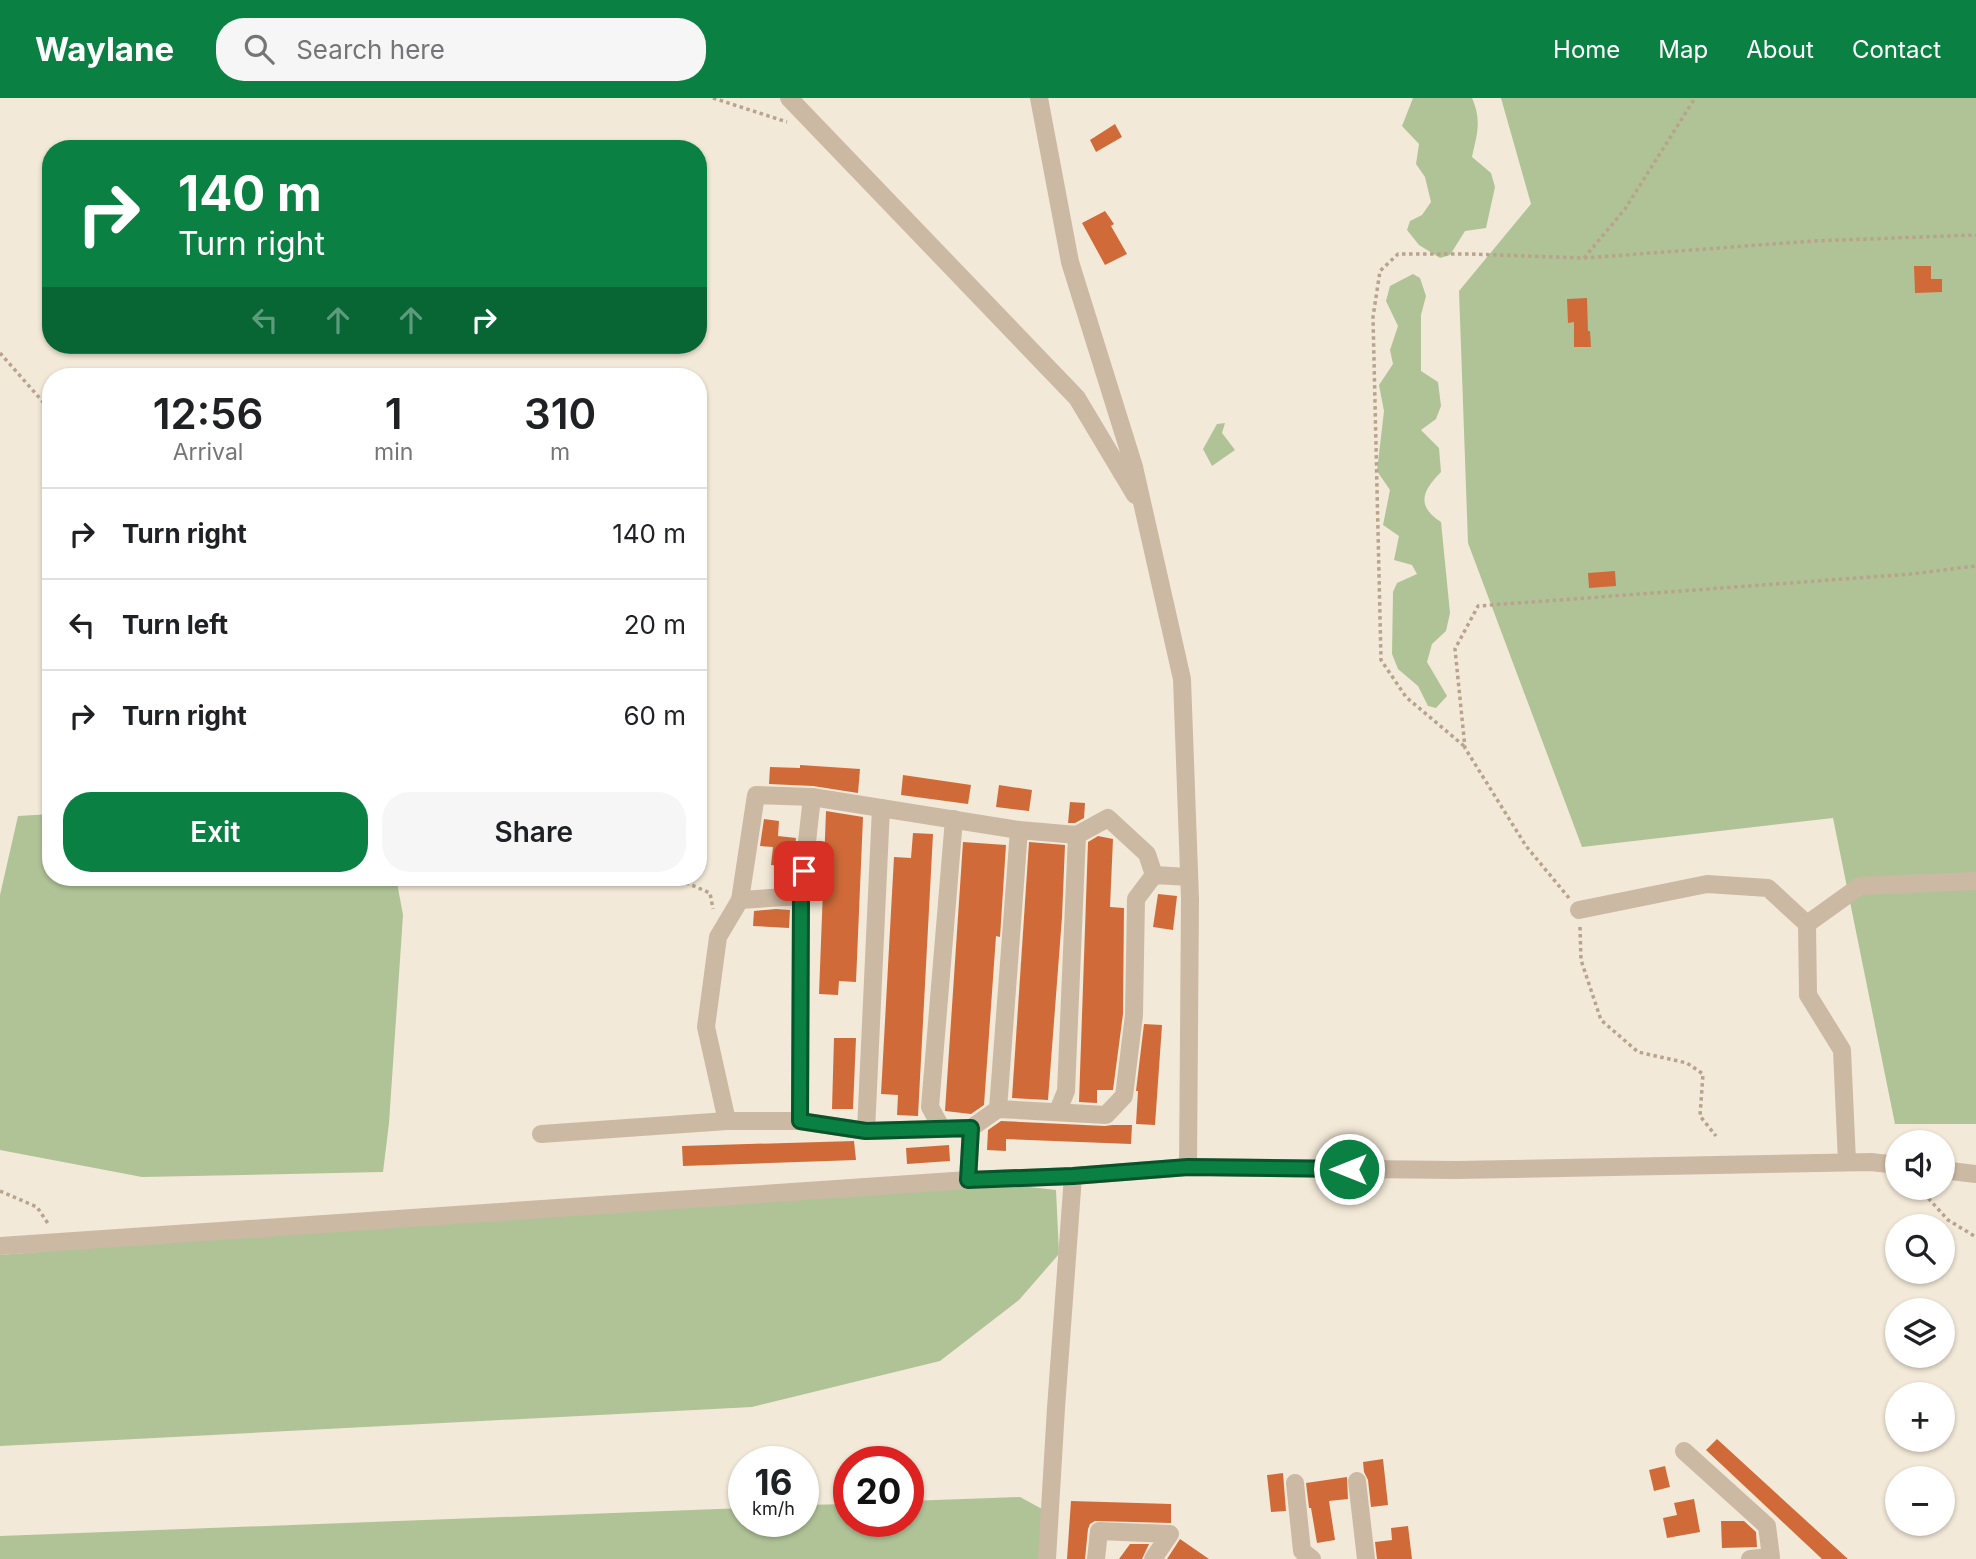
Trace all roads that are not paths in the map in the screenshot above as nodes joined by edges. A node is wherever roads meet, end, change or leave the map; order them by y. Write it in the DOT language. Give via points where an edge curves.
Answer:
graph roads {
  1 [pos="789,98"];
  2 [pos="1039,98"];
  3 [pos="1143,508"];
  4 [pos="812,797"];
  5 [pos="881,808"];
  6 [pos="954,819"];
  7 [pos="1018,830"];
  8 [pos="1077,835"];
  9 [pos="1154,875"];
  10 [pos="1189,877"];
  11 [pos="1976,881"];
  12 [pos="801,896"];
  13 [pos="740,900"];
  14 [pos="1579,910"];
  15 [pos="1807,924"];
  16 [pos="998,1109"];
  17 [pos="1058,1111"];
  18 [pos="727,1121"];
  19 [pos="800,1121"];
  20 [pos="971,1128"];
  21 [pos="942,1129"];
  22 [pos="866,1131"];
  23 [pos="541,1135"];
  24 [pos="1847,1162"];
  25 [pos="1885,1164"];
  26 [pos="1188,1167"];
  27 [pos="1955,1172"];
  28 [pos="1976,1174"];
  29 [pos="1073,1176"];
  30 [pos="968,1180"];
  31 [pos="0,1246"];
  32 [pos="1684,1451"];
  33 [pos="1357,1481"];
  34 [pos="1295,1483"];
  35 [pos="1047,1559"];
  36 [pos="1096,1559"];
  37 [pos="1153,1559"];
  38 [pos="1312,1559"];
  39 [pos="1366,1559"];
  40 [pos="1750,1559"];
  1 -- 3 [label="street" via="1077,398"];
  2 -- 3 [label="street" via="1070,262"];
  3 -- 10 [label="street" via="1182,679"];
  4 -- 5 [label="street"];
  4 -- 12 [label="street"];
  4 -- 13 [label="street" via="755,795"];
  5 -- 6 [label="street"];
  5 -- 22 [label="street"];
  6 -- 7 [label="street"];
  6 -- 21 [label="street" via="930,1107"];
  7 -- 8 [label="street"];
  7 -- 16 [label="street"];
  8 -- 9 [label="street" via="1108,818 1147,854"];
  8 -- 17 [label="street" via="1066,1091"];
  9 -- 10 [label="street"];
  9 -- 17 [label="street" via="1136,898 1134,1015 1124,1096 1105,1115"];
  10 -- 26 [label="street"];
  11 -- 15 [label="street" via="1860,886"];
  12 -- 13 [label="street"];
  12 -- 19 [label="street"];
  13 -- 18 [label="street" via="718,937 706,1027"];
  14 -- 15 [label="street" via="1707,884 1744,886 1768,888"];
  15 -- 24 [label="street" via="1808,995 1842,1050"];
  16 -- 17 [label="street"];
  16 -- 20 [label="street"];
  18 -- 19 [label="street"];
  18 -- 23 [label="street"];
  19 -- 22 [label="street"];
  20 -- 21 [label="street"];
  20 -- 30 [label="street"];
  21 -- 22 [label="street"];
  24 -- 25 [label="street"];
  24 -- 26 [label="street" via="1457,1170"];
  26 -- 29 [label="street"];
  27 -- 28 [label="street"];
  29 -- 30 [label="street"];
  29 -- 35 [label="street"];
  30 -- 31 [label="street"];
  32 -- 40 [label="street" via="1767,1526 1771,1557"];
  33 -- 39 [label="street"];
  34 -- 38 [label="street" via="1301,1551"];
  36 -- 37 [label="street" via="1099,1531 1170,1534"];
}
